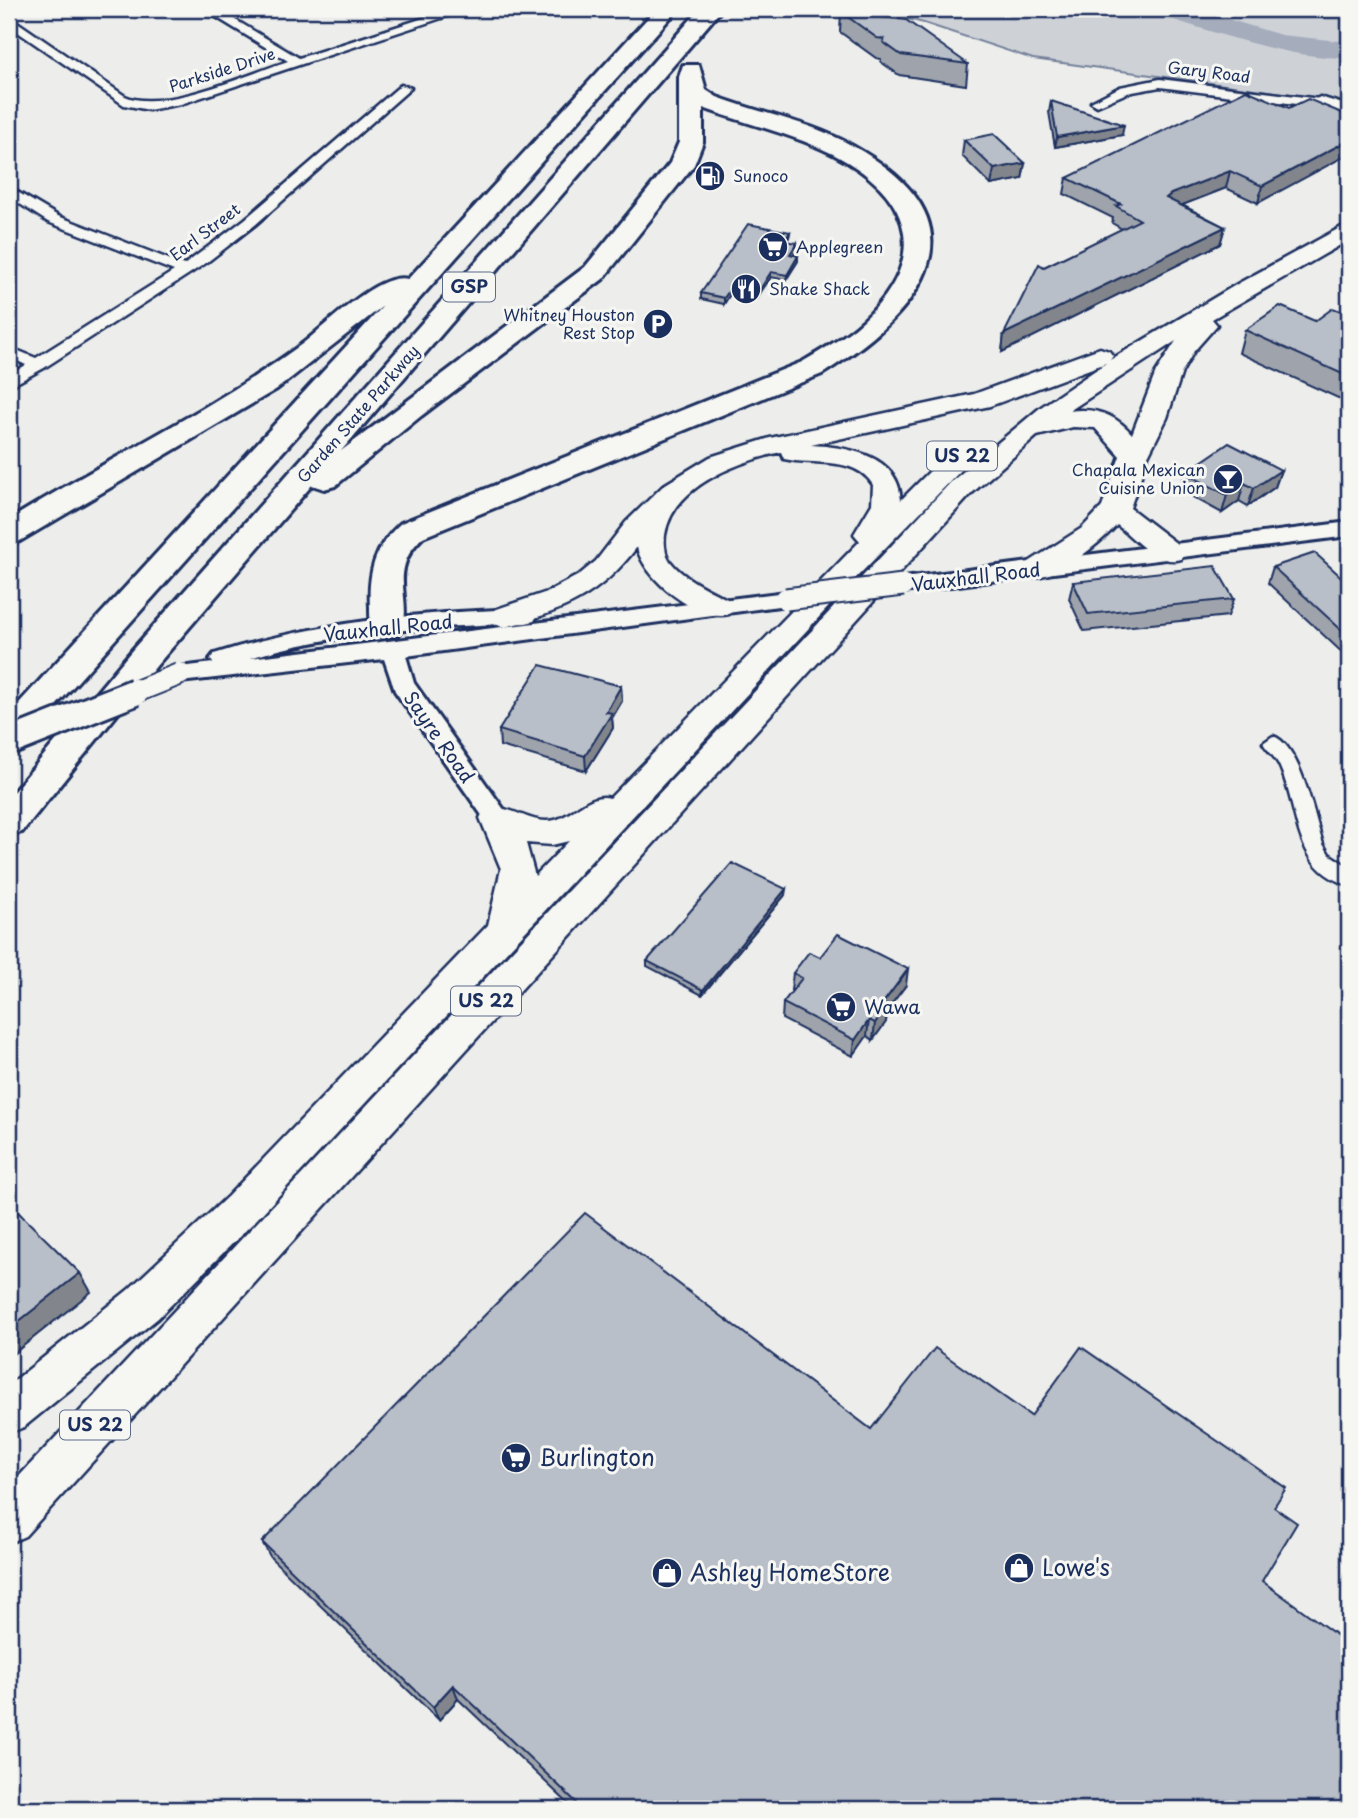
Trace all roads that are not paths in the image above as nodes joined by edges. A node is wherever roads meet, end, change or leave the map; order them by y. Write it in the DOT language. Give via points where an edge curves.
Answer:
graph roads {
  1 [pos="209,9"];
  2 [pos="426,9"];
  3 [pos="463,9"];
  4 [pos="667,9"];
  5 [pos="711,9"];
  6 [pos="439,16"];
  7 [pos="9,21"];
  8 [pos="692,31"];
  9 [pos="297,62"];
  10 [pos="690,77"];
  11 [pos="405,88"];
  12 [pos="1097,102"];
  13 [pos="1320,103"];
  14 [pos="1349,107"];
  15 [pos="1349,113"];
  16 [pos="9,191"];
  17 [pos="1349,211"];
  18 [pos="1349,230"];
  19 [pos="432,269"];
  20 [pos="184,270"];
  21 [pos="1230,300"];
  22 [pos="9,352"];
  23 [pos="1100,356"];
  24 [pos="39,365"];
  25 [pos="9,382"];
  26 [pos="1014,439"];
  27 [pos="1133,456"];
  28 [pos="708,469"];
  29 [pos="662,503"];
  30 [pos="1115,510"];
  31 [pos="1349,529"];
  32 [pos="9,534"];
  33 [pos="245,542"];
  34 [pos="1171,552"];
  35 [pos="1039,569"];
  36 [pos="841,576"];
  37 [pos="718,607"];
  38 [pos="505,617"];
  39 [pos="601,621"];
  40 [pos="391,638"];
  41 [pos="180,674"];
  42 [pos="9,736"];
  43 [pos="9,742"];
  44 [pos="1273,743"];
  45 [pos="657,769"];
  46 [pos="497,818"];
  47 [pos="9,822"];
  48 [pos="1349,877"];
  49 [pos="501,934"];
  50 [pos="9,1412"];
  51 [pos="9,1520"];
  1 -- 9 [label="street"];
  2 -- 6 [label="street"];
  3 -- 6 [label="street, Parkside Drive"];
  4 -- 19 [label="highway, GSP"];
  5 -- 8 [label="highway, Garden State Parkway / GSP"];
  6 -- 9 [label="street, Parkside Drive"];
  7 -- 9 [label="street, Parkside Drive" via="121,99 140,106 167,104"];
  8 -- 10 [label="highway"];
  8 -- 33 [label="highway, Garden State Parkway / GSP"];
  10 -- 33 [label="highway" via="690,147 661,192 594,273"];
  10 -- 40 [label="highway" via="696,93 709,102 829,144 887,178 908,203 919,231 920,251 909,285 877,325 812,368 411,530 392,549 386,564"];
  11 -- 20 [label="street, Earl Street" via="250,222"];
  12 -- 13 [label="street, Gary Road" via="1124,90 1160,83"];
  13 -- 14 [label="highway"];
  13 -- 15 [label="highway"];
  16 -- 20 [label="street" via="53,219"];
  17 -- 23 [label="highway, US 22"];
  18 -- 21 [label="highway, US 22"];
  19 -- 32 [label="highway" via="365,305 306,355 253,391"];
  19 -- 42 [label="highway, GSP"];
  20 -- 24 [label="street, Earl Street"];
  21 -- 26 [label="highway, US 22" via="1092,383"];
  21 -- 27 [label="highway" via="1178,355 1154,418"];
  22 -- 24 [label="street"];
  23 -- 28 [label="highway" via="995,396 770,446"];
  23 -- 36 [label="highway, US 22" via="979,441"];
  24 -- 25 [label="street, Earl Street"];
  26 -- 27 [label="highway" via="1069,419 1093,417 1116,428"];
  26 -- 51 [label="highway, US 22" via="932,518"];
  27 -- 30 [label="highway"];
  28 -- 29 [label="highway" via="680,485"];
  28 -- 36 [label="highway" via="762,457 821,453 856,460 879,473 887,492 885,506"];
  29 -- 37 [label="highway" via="650,538 656,564 675,583"];
  29 -- 38 [label="highway" via="599,575 569,593"];
  30 -- 34 [label="highway"];
  30 -- 35 [label="highway" via="1092,534"];
  31 -- 34 [label="street, Vauxhall Road"];
  33 -- 47 [label="highway, Garden State Parkway / GSP"];
  34 -- 35 [label="street, Vauxhall Road"];
  35 -- 37 [label="street, Vauxhall Road, bridge"];
  36 -- 45 [label="highway, US 22"];
  37 -- 39 [label="street, Vauxhall Road"];
  38 -- 39 [label="street, Vauxhall Road"];
  38 -- 40 [label="street, Vauxhall Road"];
  39 -- 40 [label="street, Vauxhall Road"];
  40 -- 41 [label="street, Vauxhall Road" via="287,663"];
  40 -- 41 [label="street, Vauxhall Road" via="285,640"];
  40 -- 46 [label="street, Sayre Road" via="402,685"];
  41 -- 43 [label="street, Vauxhall Road, bridge"];
  44 -- 48 [label="street" via="1288,764 1313,846 1322,859"];
  45 -- 46 [label="highway" via="564,832 533,833"];
  45 -- 49 [label="highway, US 22"];
  46 -- 49 [label="highway" via="517,858 520,875"];
  49 -- 50 [label="highway, US 22" via="184,1265 99,1341"];
}
